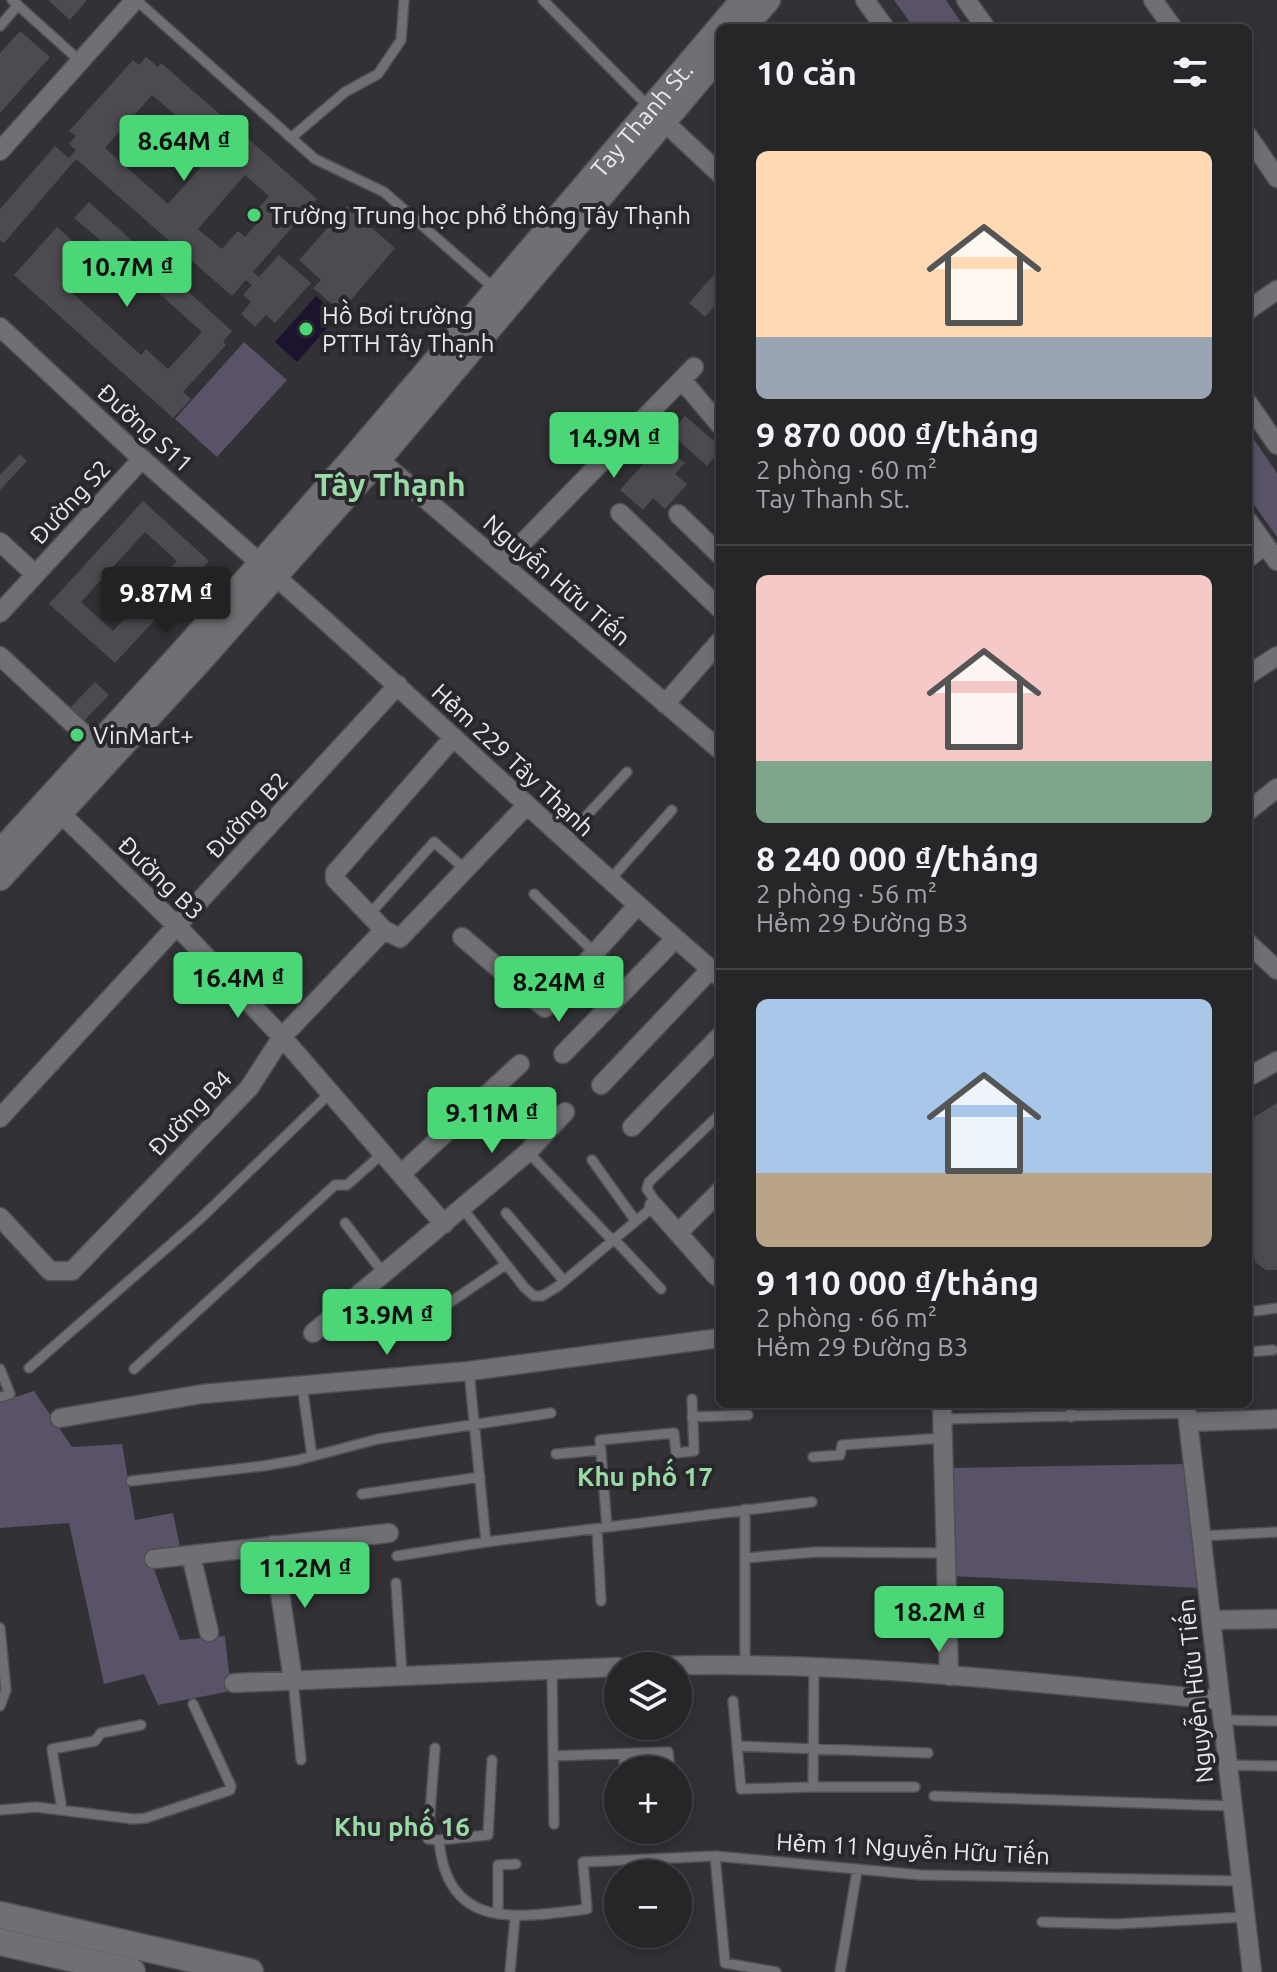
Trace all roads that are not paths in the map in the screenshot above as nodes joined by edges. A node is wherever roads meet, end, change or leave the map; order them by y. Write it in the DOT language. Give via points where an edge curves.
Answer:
graph roads {
  1 [pos="135,0"];
  2 [pos="404,0"];
  3 [pos="543,0"];
  4 [pos="743,0"];
  5 [pos="768,0"];
  6 [pos="865,0"];
  7 [pos="1153,0"];
  8 [pos="15,2"];
  9 [pos="973,3"];
  10 [pos="725,24"];
  11 [pos="747,24"];
  12 [pos="882,24"];
  13 [pos="984,24"];
  14 [pos="1170,24"];
  15 [pos="0,26"];
  16 [pos="716,35"];
  17 [pos="716,59"];
  18 [pos="80,61"];
  19 [pos="656,114"];
  20 [pos="291,138"];
  21 [pos="1252,142"];
  22 [pos="0,151"];
  23 [pos="716,170"];
  24 [pos="1277,178"];
  25 [pos="496,290"];
  26 [pos="1277,290"];
  27 [pos="1252,307"];
  28 [pos="0,327"];
  29 [pos="1252,409"];
  30 [pos="716,416"];
  31 [pos="1277,445"];
  32 [pos="371,453"];
  33 [pos="142,459"];
  34 [pos="620,513"];
  35 [pos="678,514"];
  36 [pos="1252,527"];
  37 [pos="0,542"];
  38 [pos="1265,545"];
  39 [pos="716,551"];
  40 [pos="1252,555"];
  41 [pos="1277,561"];
  42 [pos="502,564"];
  43 [pos="268,570"];
  44 [pos="35,574"];
  45 [pos="716,605"];
  46 [pos="0,613"];
  47 [pos="716,646"];
  48 [pos="0,656"];
  49 [pos="1277,656"];
  50 [pos="1252,672"];
  51 [pos="398,685"];
  52 [pos="665,704"];
  53 [pos="453,738"];
  54 [pos="96,745"];
  55 [pos="716,747"];
  56 [pos="627,772"];
  57 [pos="1277,788"];
  58 [pos="527,805"];
  59 [pos="53,806"];
  60 [pos="1252,808"];
  61 [pos="672,810"];
  62 [pos="564,840"];
  63 [pos="0,852"];
  64 [pos="465,869"];
  65 [pos="0,878"];
  66 [pos="609,881"];
  67 [pos="534,894"];
  68 [pos="637,906"];
  69 [pos="369,915"];
  70 [pos="177,926"];
  71 [pos="384,930"];
  72 [pos="462,937"];
  73 [pos="675,939"];
  74 [pos="1252,947"];
  75 [pos="594,952"];
  76 [pos="1277,970"];
  77 [pos="716,973"];
  78 [pos="282,1037"];
  79 [pos="716,1040"];
  80 [pos="563,1054"];
  81 [pos="1277,1061"];
  82 [pos="520,1064"];
  83 [pos="1252,1075"];
  84 [pos="601,1085"];
  85 [pos="331,1093"];
  86 [pos="565,1112"];
  87 [pos="0,1118"];
  88 [pos="716,1118"];
  89 [pos="632,1127"];
  90 [pos="528,1152"];
  91 [pos="383,1153"];
  92 [pos="592,1160"];
  93 [pos="401,1174"];
  94 [pos="716,1195"];
  95 [pos="654,1206"];
  96 [pos="463,1209"];
  97 [pos="506,1213"];
  98 [pos="0,1217"];
  99 [pos="635,1220"];
  100 [pos="345,1223"];
  101 [pos="444,1224"];
  102 [pos="678,1233"];
  103 [pos="612,1239"];
  104 [pos="508,1267"];
  105 [pos="384,1274"];
  106 [pos="716,1276"];
  107 [pos="564,1281"];
  108 [pos="661,1289"];
  109 [pos="1277,1308"];
  110 [pos="1252,1311"];
  111 [pos="427,1318"];
  112 [pos="313,1333"];
  113 [pos="716,1339"];
  114 [pos="1273,1350"];
  115 [pos="1252,1352"];
  116 [pos="29,1368"];
  117 [pos="0,1369"];
  118 [pos="134,1369"];
  119 [pos="469,1371"];
  120 [pos="302,1385"];
  121 [pos="0,1397"];
  122 [pos="692,1399"];
  123 [pos="1071,1408"];
  124 [pos="551,1413"];
  125 [pos="1188,1413"];
  126 [pos="748,1415"];
  127 [pos="692,1417"];
  128 [pos="1071,1417"];
  129 [pos="60,1418"];
  130 [pos="1277,1419"];
  131 [pos="942,1420"];
  132 [pos="474,1425"];
  133 [pos="601,1450"];
  134 [pos="556,1454"];
  135 [pos="312,1456"];
  136 [pos="813,1457"];
  137 [pos="480,1477"];
  138 [pos="131,1481"];
  139 [pos="362,1494"];
  140 [pos="812,1502"];
  141 [pos="745,1509"];
  142 [pos="602,1528"];
  143 [pos="1277,1532"];
  144 [pos="389,1533"];
  145 [pos="1202,1536"];
  146 [pos="486,1542"];
  147 [pos="273,1545"];
  148 [pos="946,1553"];
  149 [pos="191,1555"];
  150 [pos="397,1556"];
  151 [pos="745,1558"];
  152 [pos="154,1559"];
  153 [pos="396,1583"];
  154 [pos="601,1601"];
  155 [pos="1277,1619"];
  156 [pos="1211,1620"];
  157 [pos="0,1628"];
  158 [pos="209,1632"];
  159 [pos="745,1663"];
  160 [pos="692,1665"];
  161 [pos="604,1667"];
  162 [pos="814,1667"];
  163 [pos="552,1669"];
  164 [pos="402,1675"];
  165 [pos="949,1676"];
  166 [pos="293,1680"];
  167 [pos="234,1683"];
  168 [pos="1220,1700"];
  169 [pos="733,1701"];
  170 [pos="193,1704"];
  171 [pos="1,1705"];
  172 [pos="1222,1720"];
  173 [pos="1277,1721"];
  174 [pos="141,1725"];
  175 [pos="737,1746"];
  176 [pos="435,1748"];
  177 [pos="813,1749"];
  178 [pos="928,1753"];
  179 [pos="624,1754"];
  180 [pos="553,1756"];
  181 [pos="668,1756"];
  182 [pos="301,1760"];
  183 [pos="492,1760"];
  184 [pos="1227,1765"];
  185 [pos="1277,1766"];
  186 [pos="813,1787"];
  187 [pos="915,1787"];
  188 [pos="934,1796"];
  189 [pos="1232,1806"];
  190 [pos="0,1810"];
  191 [pos="62,1810"];
  192 [pos="554,1824"];
  193 [pos="439,1840"];
  194 [pos="715,1856"];
  195 [pos="516,1864"];
  196 [pos="857,1871"];
  197 [pos="1241,1881"];
  198 [pos="498,1914"];
  199 [pos="0,1915"];
  200 [pos="515,1917"];
  201 [pos="1246,1917"];
  202 [pos="1042,1922"];
  203 [pos="0,1942"];
  204 [pos="129,1944"];
  205 [pos="128,1972"];
  206 [pos="250,1972"];
  207 [pos="510,1972"];
  208 [pos="776,1972"];
  209 [pos="840,1972"];
  210 [pos="1252,1972"];
  1 -- 18 [label="street"];
  1 -- 20 [label="lane"];
  2 -- 20 [label="lane" via="401,40 378,74 345,92"];
  3 -- 19 [label="lane"];
  4 -- 10 [label="street, Tay Thanh St."];
  5 -- 11 [label="street"];
  6 -- 12 [label="street"];
  7 -- 14 [label="street"];
  8 -- 15 [label="lane"];
  8 -- 18 [label="lane"];
  9 -- 13 [label="street"];
  16 -- 19 [label="street, Tay Thanh St."];
  17 -- 19 [label="street, Tay Thanh St."];
  18 -- 22 [label="street"];
  19 -- 23 [label="street"];
  19 -- 25 [label="street, Tay Thanh St."];
  19 -- 32 [label="street, Tay Thanh St."];
  20 -- 25 [label="lane" via="315,159 384,192"];
  21 -- 24 [label="street"];
  25 -- 32 [label="street, Tay Thanh St."];
  26 -- 27 [label="street"];
  28 -- 33 [label="street, Đường S11"];
  29 -- 31 [label="street"];
  30 -- 42 [label="street" via="688,374"];
  32 -- 42 [label="street, Nguyễn Hữu Tiến"];
  32 -- 43 [label="street, Tay Thanh St."];
  33 -- 43 [label="street, Đường S11"];
  33 -- 44 [label="street, Đường S2"];
  34 -- 45 [label="street"];
  35 -- 39 [label="street"];
  36 -- 38 [label="street"];
  37 -- 44 [label="street"];
  38 -- 40 [label="street"];
  38 -- 41 [label="street"];
  42 -- 52 [label="street, Nguyễn Hữu Tiến"];
  43 -- 51 [label="street, Hẻm 229 Tây Thạnh"];
  43 -- 54 [label="street, Tay Thanh St."];
  43 -- 59 [label="street, Tay Thanh St."];
  44 -- 46 [label="street, Đường S2"];
  47 -- 52 [label="street"];
  48 -- 54 [label="street"];
  49 -- 50 [label="street"];
  51 -- 53 [label="street, Hẻm 229 Tây Thạnh"];
  51 -- 70 [label="street, Đường B2"];
  52 -- 55 [label="street, Nguyễn Hữu Tiến"];
  53 -- 58 [label="street, Hẻm 229 Tây Thạnh"];
  53 -- 69 [label="street" via="335,872 335,879"];
  54 -- 59 [label="street, Tay Thanh St."];
  56 -- 62 [label="lane"];
  57 -- 60 [label="street"];
  58 -- 62 [label="street, Hẻm 229 Tây Thạnh"];
  58 -- 64 [label="street"];
  59 -- 63 [label="street, Tay Thanh St."];
  59 -- 65 [label="street, Tay Thanh St."];
  59 -- 70 [label="street, Đường B3"];
  61 -- 66 [label="lane"];
  62 -- 66 [label="street, Hẻm 229 Tây Thạnh"];
  64 -- 69 [label="lane" via="434,842"];
  64 -- 71 [label="street" via="400,938"];
  66 -- 68 [label="street, Hẻm 229 Tây Thạnh"];
  67 -- 75 [label="lane"];
  68 -- 73 [label="street, Hẻm 229 Tây Thạnh"];
  68 -- 75 [label="street"];
  69 -- 71 [label="street"];
  70 -- 78 [label="street, Đường B3"];
  70 -- 87 [label="street, Đường B2"];
  71 -- 78 [label="street, Đường B4"];
  72 -- 75 [label="street" via="545,1008"];
  73 -- 77 [label="street, Hẻm 229 Tây Thạnh"];
  73 -- 80 [label="street"];
  74 -- 76 [label="street"];
  77 -- 84 [label="street"];
  78 -- 85 [label="street, Đường B3"];
  78 -- 98 [label="street, Đường B4" via="249,1088 72,1271 50,1271"];
  79 -- 89 [label="street"];
  81 -- 83 [label="street"];
  82 -- 93 [label="street"];
  85 -- 91 [label="street, Đường B3"];
  85 -- 116 [label="lane" via="201,1218"];
  86 -- 90 [label="street"];
  88 -- 95 [label="lane" via="649,1182"];
  90 -- 96 [label="street"];
  90 -- 103 [label="lane"];
  91 -- 93 [label="street, Đường B3"];
  91 -- 118 [label="lane" via="347,1185 335,1185"];
  92 -- 99 [label="lane"];
  93 -- 101 [label="street, Đường B3"];
  94 -- 102 [label="street"];
  95 -- 99 [label="lane"];
  95 -- 102 [label="street"];
  96 -- 101 [label="street"];
  96 -- 104 [label="lane"];
  97 -- 107 [label="lane"];
  99 -- 103 [label="lane"];
  100 -- 105 [label="lane"];
  101 -- 105 [label="street"];
  102 -- 106 [label="street"];
  103 -- 107 [label="lane"];
  103 -- 108 [label="lane"];
  104 -- 107 [label="lane" via="537,1297"];
  104 -- 111 [label="lane"];
  105 -- 112 [label="street"];
  109 -- 110 [label="lane"];
  113 -- 119 [label="street"];
  114 -- 115 [label="lane"];
  117 -- 121 [label="lane" via="10,1394"];
  119 -- 120 [label="street"];
  119 -- 132 [label="lane"];
  120 -- 129 [label="street" via="202,1394"];
  120 -- 135 [label="lane"];
  122 -- 127 [label="lane"];
  123 -- 128 [label="lane"];
  124 -- 132 [label="lane"];
  125 -- 128 [label="lane"];
  125 -- 130 [label="street"];
  125 -- 145 [label="street, Nguyễn Hữu Tiến"];
  126 -- 127 [label="lane"];
  127 -- 133 [label="lane" via="694,1451 676,1453 674,1433 600,1440"];
  128 -- 131 [label="lane"];
  131 -- 136 [label="lane" via="842,1445 840,1455"];
  131 -- 148 [label="street"];
  132 -- 135 [label="lane" via="378,1439"];
  132 -- 137 [label="lane"];
  133 -- 134 [label="lane"];
  133 -- 142 [label="lane"];
  135 -- 138 [label="lane"];
  137 -- 139 [label="lane"];
  137 -- 146 [label="lane"];
  140 -- 141 [label="lane"];
  141 -- 142 [label="lane"];
  141 -- 151 [label="lane"];
  142 -- 146 [label="lane"];
  142 -- 154 [label="lane"];
  143 -- 145 [label="lane"];
  144 -- 147 [label="street"];
  145 -- 156 [label="street, Nguyễn Hữu Tiến"];
  146 -- 150 [label="lane"];
  147 -- 149 [label="street"];
  147 -- 166 [label="street"];
  148 -- 151 [label="lane" via="816,1552"];
  148 -- 165 [label="street"];
  149 -- 152 [label="street"];
  149 -- 158 [label="street"];
  151 -- 159 [label="lane"];
  153 -- 164 [label="lane"];
  155 -- 156 [label="street"];
  156 -- 168 [label="street, Nguyễn Hữu Tiến"];
  157 -- 171 [label="lane" via="6,1690"];
  159 -- 160 [label="street"];
  159 -- 162 [label="street"];
  161 -- 163 [label="street"];
  162 -- 165 [label="street"];
  162 -- 177 [label="lane"];
  163 -- 164 [label="street"];
  163 -- 180 [label="lane"];
  164 -- 166 [label="street"];
  165 -- 168 [label="street"];
  166 -- 167 [label="street"];
  166 -- 182 [label="lane"];
  168 -- 172 [label="street, Nguyễn Hữu Tiến"];
  169 -- 175 [label="lane"];
  170 -- 191 [label="lane" via="230,1790 146,1818"];
  172 -- 173 [label="lane"];
  172 -- 184 [label="street, Nguyễn Hữu Tiến"];
  174 -- 191 [label="lane" via="52,1749"];
  175 -- 177 [label="lane"];
  175 -- 186 [label="lane" via="741,1789"];
  176 -- 193 [label="lane" via="428,1839"];
  177 -- 178 [label="lane"];
  177 -- 186 [label="lane"];
  179 -- 180 [label="lane"];
  179 -- 181 [label="lane"];
  180 -- 192 [label="lane"];
  183 -- 193 [label="lane" via="488,1835"];
  184 -- 185 [label="lane"];
  184 -- 189 [label="street, Nguyễn Hữu Tiến"];
  186 -- 187 [label="lane"];
  188 -- 189 [label="lane"];
  189 -- 197 [label="street, Nguyễn Hữu Tiến"];
  190 -- 191 [label="lane"];
  193 -- 198 [label="lane" via="454,1890"];
  194 -- 196 [label="lane, Hẻm 11 Nguyễn Hữu Tiến"];
  194 -- 200 [label="lane, Hẻm 11 Nguyễn Hữu Tiến" via="583,1862 587,1909"];
  194 -- 208 [label="lane" via="725,1963"];
  195 -- 198 [label="lane" via="498,1865"];
  196 -- 197 [label="lane, Hẻm 11 Nguyễn Hữu Tiến"];
  196 -- 209 [label="lane"];
  197 -- 201 [label="street, Nguyễn Hữu Tiến"];
  198 -- 200 [label="lane"];
  199 -- 204 [label="main road"];
  200 -- 207 [label="lane"];
  201 -- 202 [label="lane"];
  201 -- 210 [label="street, Nguyễn Hữu Tiến"];
  203 -- 205 [label="main road"];
  204 -- 205 [label="street"];
  204 -- 206 [label="main road"];
}
